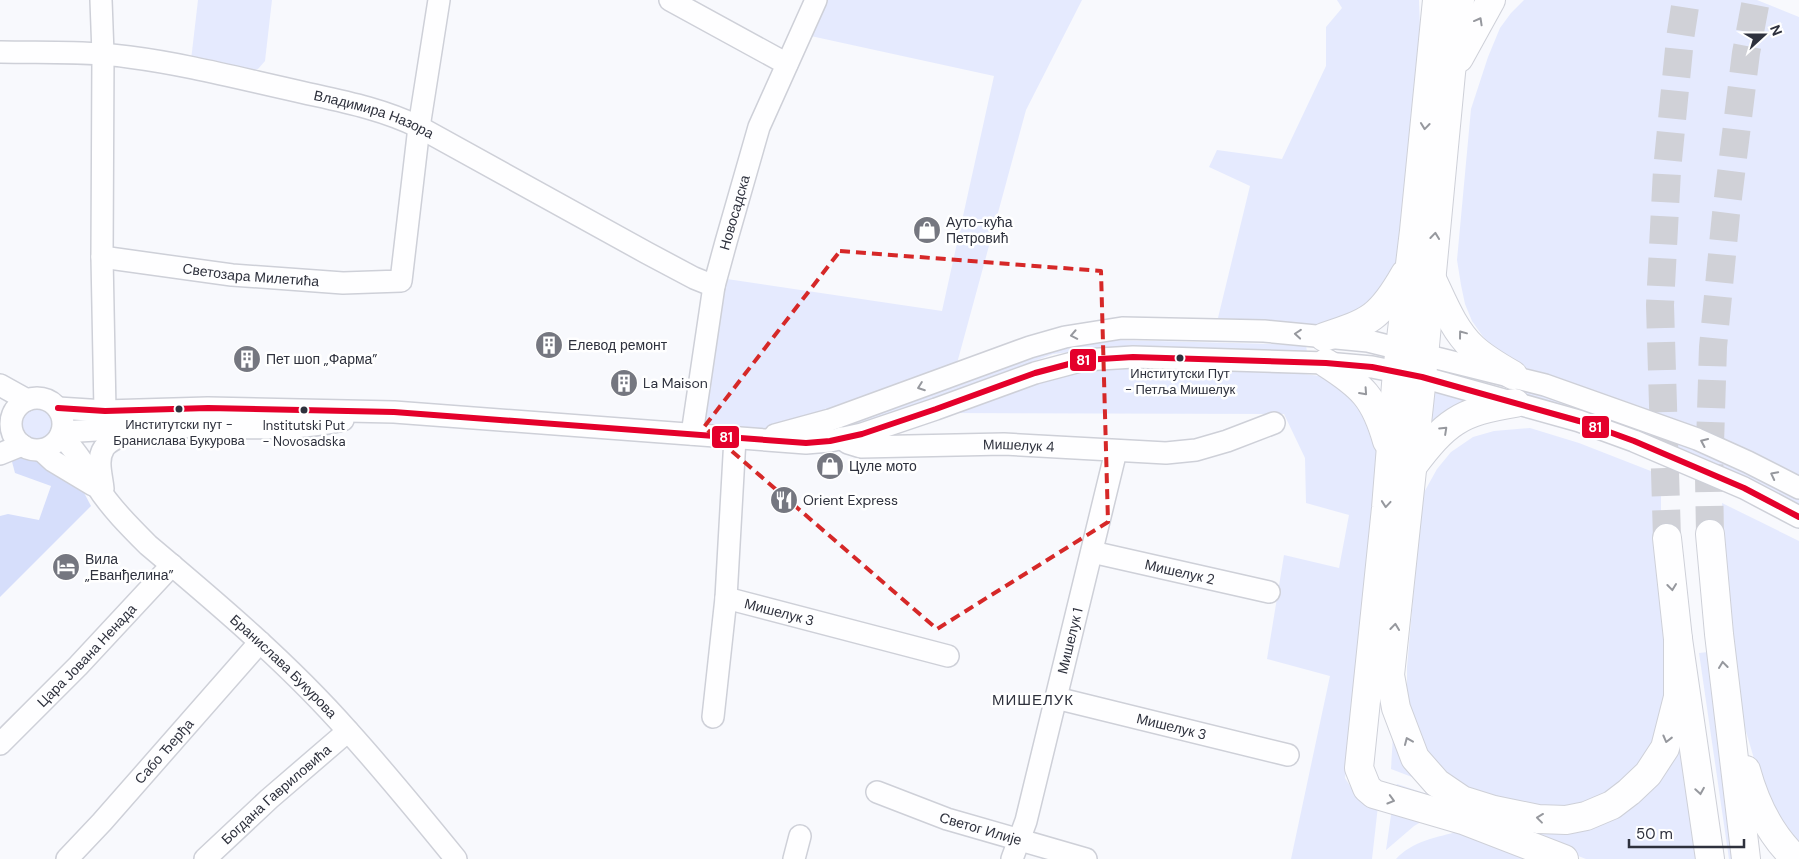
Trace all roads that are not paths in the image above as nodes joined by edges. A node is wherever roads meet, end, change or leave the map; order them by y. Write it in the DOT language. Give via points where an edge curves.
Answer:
graph roads {
  1 [pos="101,0"];
  2 [pos="439,0"];
  3 [pos="670,0"];
  4 [pos="816,0"];
  5 [pos="1428,0"];
  6 [pos="1437,0"];
  7 [pos="1460,0"];
  8 [pos="1491,0"];
  9 [pos="0,52"];
  10 [pos="103,54"];
  11 [pos="786,64"];
  12 [pos="1440,75"];
  13 [pos="419,127"];
  14 [pos="102,257"];
  15 [pos="1420,272"];
  16 [pos="714,286"];
  17 [pos="1325,350"];
  18 [pos="1410,363"];
  19 [pos="1512,375"];
  20 [pos="0,385"];
  21 [pos="27,400"];
  22 [pos="1515,403"];
  23 [pos="58,408"];
  24 [pos="105,411"];
  25 [pos="379,412"];
  26 [pos="1274,423"];
  27 [pos="146,428"];
  28 [pos="14,431"];
  29 [pos="62,434"];
  30 [pos="692,434"];
  31 [pos="735,438"];
  32 [pos="841,438"];
  33 [pos="761,439"];
  34 [pos="1116,451"];
  35 [pos="0,454"];
  36 [pos="1401,461"];
  37 [pos="1799,488"];
  38 [pos="101,490"];
  39 [pos="1799,517"];
  40 [pos="1710,534"];
  41 [pos="1667,538"];
  42 [pos="1092,552"];
  43 [pos="172,566"];
  44 [pos="1269,592"];
  45 [pos="726,598"];
  46 [pos="1678,639"];
  47 [pos="260,642"];
  48 [pos="948,656"];
  49 [pos="1056,698"];
  50 [pos="1729,713"];
  51 [pos="713,717"];
  52 [pos="348,730"];
  53 [pos="0,744"];
  54 [pos="1288,755"];
  55 [pos="877,792"];
  56 [pos="800,836"];
  57 [pos="1016,850"];
  58 [pos="449,857"];
  59 [pos="66,859"];
  60 [pos="205,859"];
  61 [pos="794,859"];
  62 [pos="1086,859"];
  63 [pos="1564,859"];
  64 [pos="1710,859"];
  65 [pos="1746,859"];
  66 [pos="1796,859"];
  1 -- 10 [label="street"];
  2 -- 13 [label="street"];
  3 -- 11 [label="street"];
  4 -- 11 [label="street, Новосадска"];
  5 -- 12 [label="main road"];
  6 -- 12 [label="main road"];
  7 -- 12 [label="main road"];
  12 -- 8 [label="main road, one-way"];
  9 -- 10 [label="street, Владимира Назора"];
  10 -- 13 [label="street, Владимира Назора" via="211,72 369,107"];
  10 -- 14 [label="street"];
  11 -- 16 [label="street, Новосадска" via="759,127"];
  12 -- 15 [label="main road"];
  13 -- 14 [label="street, Светозара Милетића" via="401,281 343,283 232,275"];
  13 -- 16 [label="street, Владимира Назора" via="654,257"];
  14 -- 24 [label="street"];
  15 -- 17 [label="main road" via="1395,293 1383,309"];
  15 -- 18 [label="main road"];
  19 -- 15 [label="main road, one-way" via="1474,349"];
  16 -- 30 [label="street, Новосадска"];
  17 -- 18 [label="street" via="1372,367"];
  17 -- 32 [label="street" via="1084,360 1035,373 862,434"];
  17 -- 33 [label="street, one-way" via="1264,331 1122,328 1094,331 1030,347 830,420"];
  17 -- 36 [label="main road, one-way" via="1375,406 1384,432"];
  18 -- 19 [label="street"];
  18 -- 22 [label="street"];
  18 -- 36 [label="main road"];
  37 -- 19 [label="street, one-way" via="1697,439"];
  20 -- 21 [label="street"];
  21 -- 23 [label="street" via="41,398"];
  21 -- 28 [label="street" via="16,408"];
  36 -- 22 [label="main road, one-way" via="1428,446 1454,420 1487,408"];
  22 -- 39 [label="street" via="1634,440 1744,488"];
  23 -- 24 [label="street"];
  23 -- 29 [label="street" via="64,423"];
  24 -- 25 [label="street" via="208,408"];
  25 -- 27 [label="street" via="301,427"];
  25 -- 30 [label="street"];
  26 -- 34 [label="street, Мишелук 4" via="1196,450 1166,453"];
  27 -- 29 [label="street"];
  27 -- 38 [label="street" via="116,439 102,449"];
  28 -- 29 [label="street" via="53,446"];
  28 -- 35 [label="street"];
  28 -- 38 [label="street, Бранислава Букурова" via="53,461"];
  29 -- 38 [label="street, Бранислава Букурова"];
  30 -- 31 [label="street"];
  31 -- 33 [label="street"];
  31 -- 45 [label="street"];
  32 -- 33 [label="street, Мишелук 4" via="806,443"];
  32 -- 34 [label="street, Мишелук 4" via="861,447 1004,444"];
  34 -- 42 [label="street, Мишелук 1"];
  46 -- 36 [label="main road, one-way" via="1678,697 1665,748 1648,774 1612,805 1566,820 1494,810 1462,800 1437,782 1415,758 1396,708 1390,675"];
  36 -- 63 [label="main road, one-way" via="1359,768 1367,788 1374,794 1464,820"];
  38 -- 43 [label="street, Бранислава Букурова" via="132,529"];
  50 -- 40 [label="main road, one-way"];
  41 -- 46 [label="main road, one-way"];
  42 -- 44 [label="street, Мишелук 2"];
  42 -- 49 [label="street, Мишелук 1"];
  43 -- 47 [label="street, Бранислава Букурова"];
  43 -- 53 [label="street, Цара Јована Ненада"];
  45 -- 48 [label="street, Мишелук 3"];
  45 -- 51 [label="street"];
  46 -- 64 [label="main road, one-way"];
  47 -- 52 [label="street, Бранислава Букурова"];
  47 -- 59 [label="street, Сабо Ђерђа"];
  49 -- 54 [label="street, Мишелук 3"];
  49 -- 57 [label="street, Мишелук 1"];
  50 -- 65 [label="main road"];
  50 -- 66 [label="main road" via="1750,785 1771,831"];
  52 -- 58 [label="street, Бранислава Букурова"];
  52 -- 60 [label="street, Богдана Гавриловића"];
  55 -- 57 [label="street, Светог Илије"];
  56 -- 61 [label="street"];
  57 -- 62 [label="street, Светог Илије"];
}
